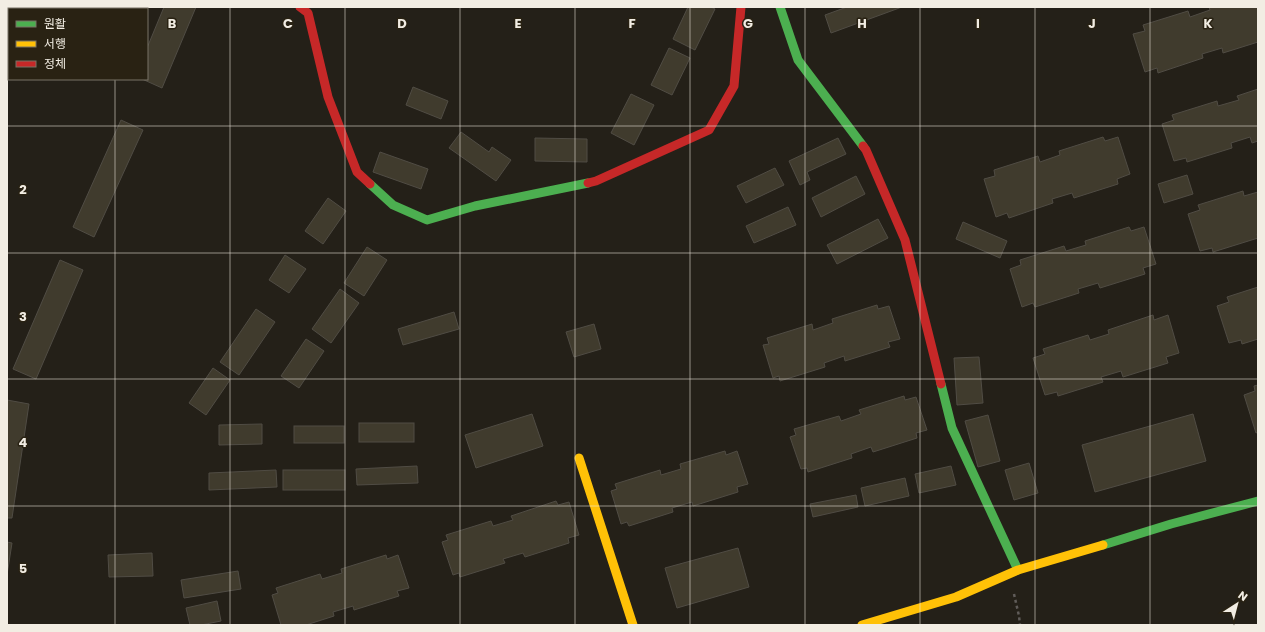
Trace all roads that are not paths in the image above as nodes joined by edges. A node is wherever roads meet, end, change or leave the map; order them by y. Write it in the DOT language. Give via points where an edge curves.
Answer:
graph roads {
  1 [pos="300,7"];
  2 [pos="741,7"];
  3 [pos="780,7"];
  4 [pos="580,458"];
  5 [pos="1258,501"];
  6 [pos="1018,570"];
  7 [pos="633,625"];
  8 [pos="862,625"];
  1 -- 2 [label="street" via="308,13 328,97 357,172 393,204 427,220 475,206 596,181 709,130 734,86"];
  3 -- 6 [label="street" via="798,60 866,150 905,240 952,428"];
  4 -- 7 [label="street"];
  5 -- 6 [label="street"];
  6 -- 8 [label="street" via="956,597"];
}
